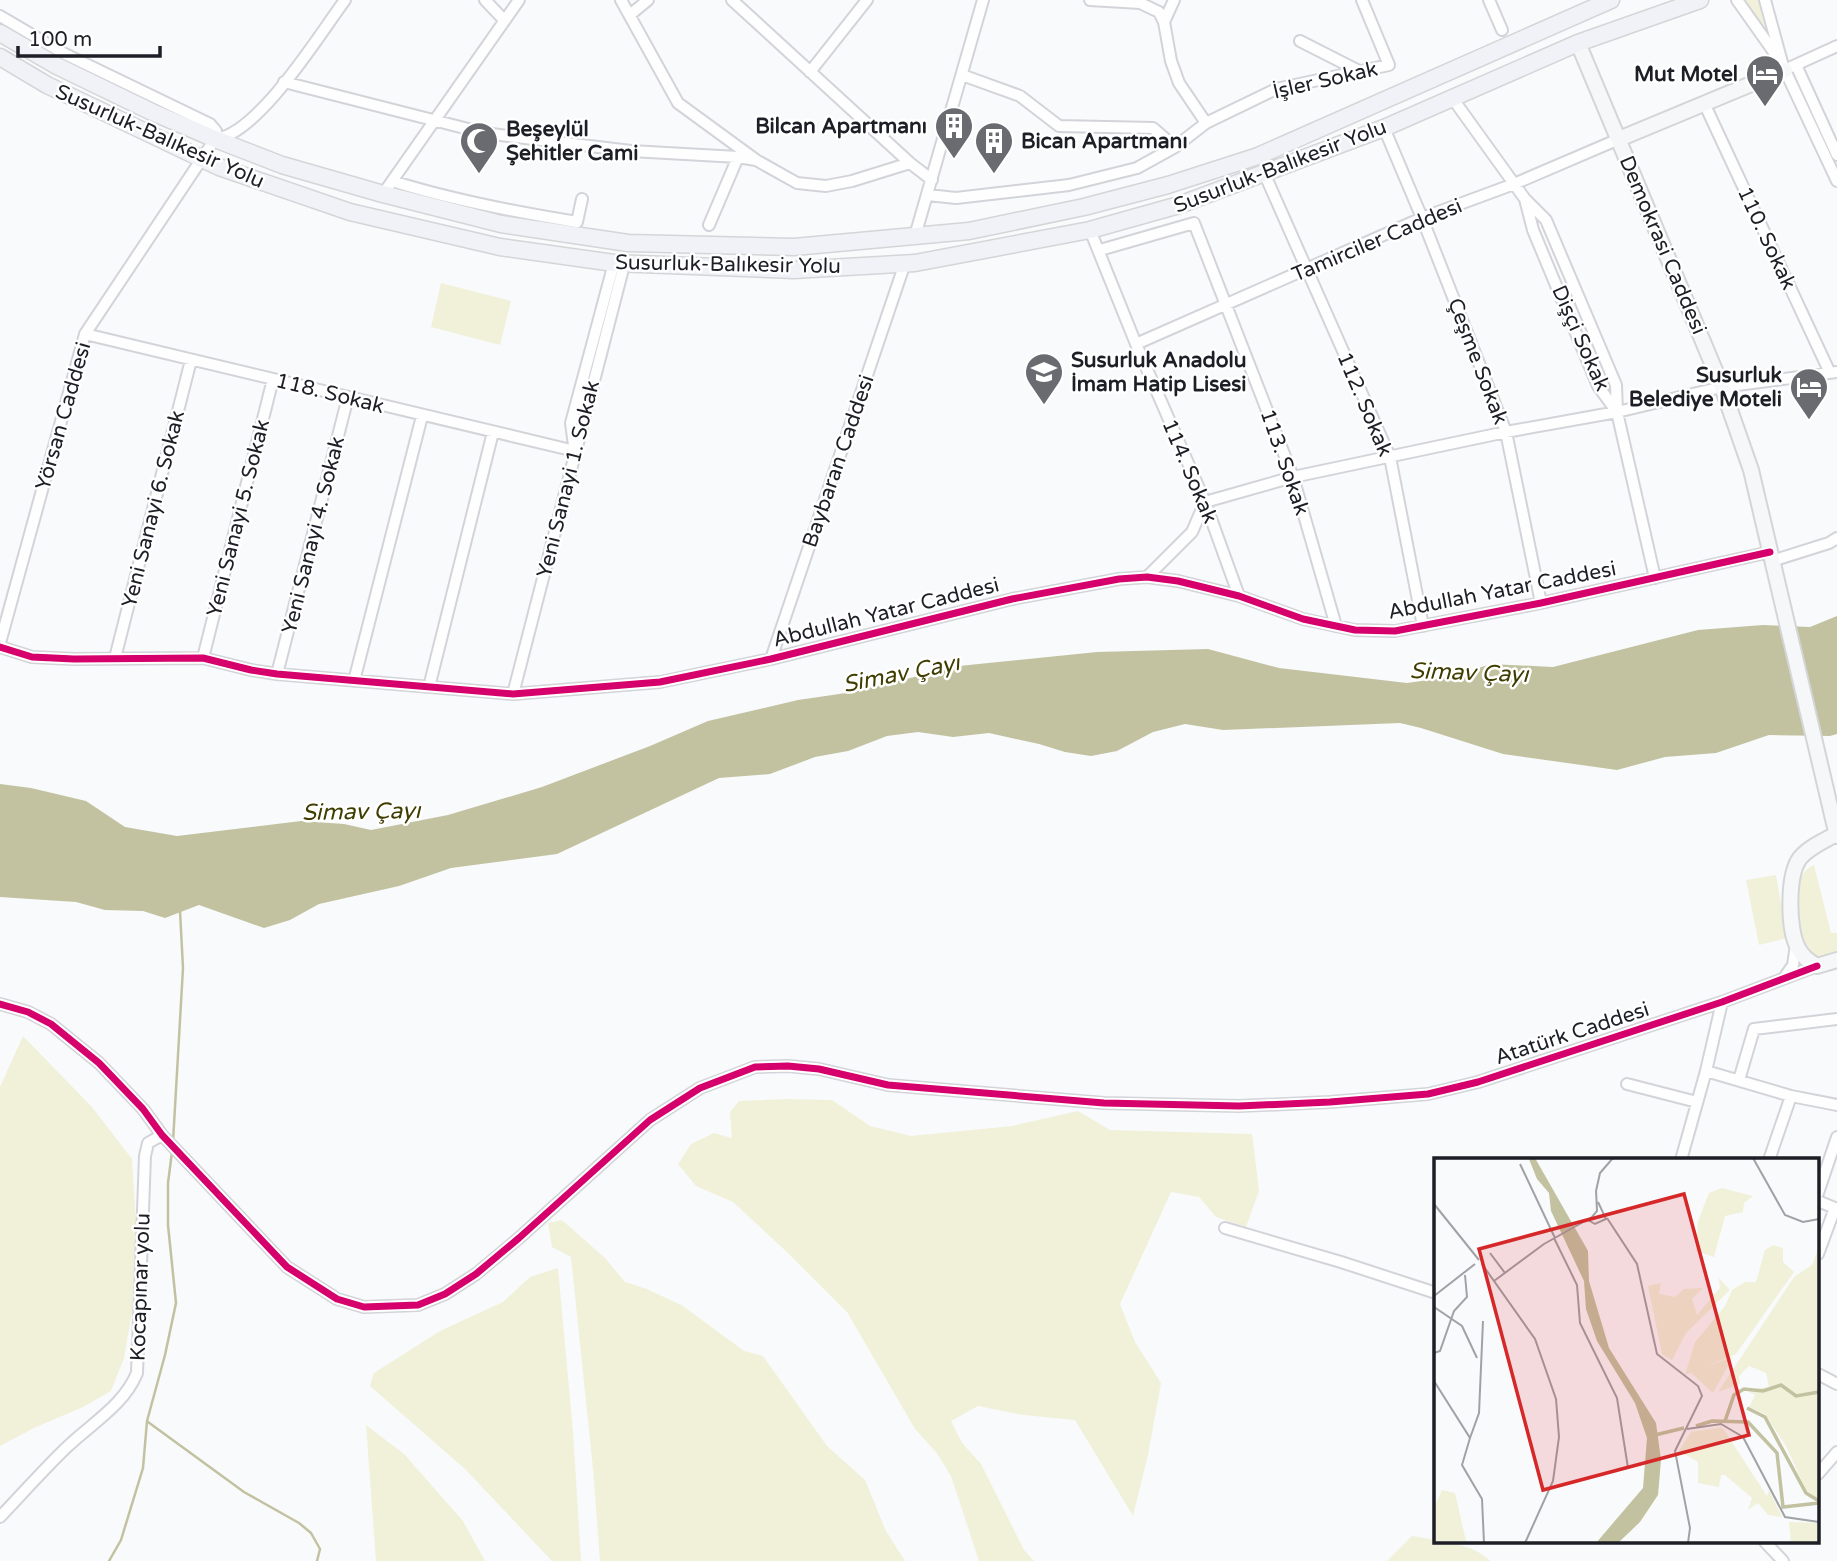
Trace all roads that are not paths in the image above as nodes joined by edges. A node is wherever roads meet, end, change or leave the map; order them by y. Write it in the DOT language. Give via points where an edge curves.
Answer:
graph roads {
  1 [pos="345,0"];
  2 [pos="485,0"];
  3 [pos="519,0"];
  4 [pos="621,0"];
  5 [pos="648,0"];
  6 [pos="732,0"];
  7 [pos="983,0"];
  8 [pos="1090,0"];
  9 [pos="1174,0"];
  10 [pos="1362,0"];
  11 [pos="1489,0"];
  12 [pos="1611,0"];
  13 [pos="1700,0"];
  14 [pos="1737,0"];
  15 [pos="1765,0"];
  16 [pos="864,1"];
  17 [pos="631,14"];
  18 [pos="0,16"];
  19 [pos="504,20"];
  20 [pos="1164,22"];
  21 [pos="1502,30"];
  22 [pos="0,33"];
  23 [pos="1300,41"];
  24 [pos="1578,43"];
  25 [pos="1837,46"];
  26 [pos="0,57"];
  27 [pos="1788,67"];
  28 [pos="1359,71"];
  29 [pos="810,72"];
  30 [pos="962,75"];
  31 [pos="284,82"];
  32 [pos="1453,99"];
  33 [pos="1704,103"];
  34 [pos="434,121"];
  35 [pos="1206,122"];
  36 [pos="1384,128"];
  37 [pos="240,129"];
  38 [pos="213,131"];
  39 [pos="724,137"];
  40 [pos="1619,139"];
  41 [pos="1175,147"];
  42 [pos="1837,155"];
  43 [pos="717,156"];
  44 [pos="738,157"];
  45 [pos="201,159"];
  46 [pos="757,160"];
  47 [pos="910,163"];
  48 [pos="219,167"];
  49 [pos="1265,174"];
  50 [pos="330,179"];
  51 [pos="932,180"];
  52 [pos="1837,181"];
  53 [pos="1514,184"];
  54 [pos="387,187"];
  55 [pos="928,195"];
  56 [pos="582,199"];
  57 [pos="1525,199"];
  58 [pos="1422,218"];
  59 [pos="709,225"];
  60 [pos="1090,230"];
  61 [pos="915,236"];
  62 [pos="1100,250"];
  63 [pos="905,263"];
  64 [pos="619,264"];
  65 [pos="1306,269"];
  66 [pos="1227,304"];
  67 [pos="85,334"];
  68 [pos="1136,344"];
  69 [pos="191,360"];
  70 [pos="1834,373"];
  71 [pos="273,379"];
  72 [pos="1722,387"];
  73 [pos="348,397"];
  74 [pos="1617,412"];
  75 [pos="422,416"];
  76 [pos="493,432"];
  77 [pos="1506,432"];
  78 [pos="575,451"];
  79 [pos="1390,457"];
  80 [pos="1293,477"];
  81 [pos="1205,502"];
  82 [pos="1837,538"];
  83 [pos="1772,561"];
  84 [pos="1147,578"];
  85 [pos="1655,578"];
  86 [pos="1239,596"];
  87 [pos="1541,603"];
  88 [pos="1336,626"];
  89 [pos="1423,626"];
  90 [pos="0,645"];
  91 [pos="115,658"];
  92 [pos="203,658"];
  93 [pos="771,659"];
  94 [pos="277,674"];
  95 [pos="354,681"];
  96 [pos="429,687"];
  97 [pos="513,695"];
  98 [pos="1837,835"];
  99 [pos="1796,946"];
  100 [pos="1837,960"];
  101 [pos="1817,966"];
  102 [pos="1784,978"];
  103 [pos="1722,1002"];
  104 [pos="0,1004"];
  105 [pos="1837,1019"];
  106 [pos="1706,1071"];
  107 [pos="1739,1080"];
  108 [pos="1627,1084"];
  109 [pos="1791,1096"];
  110 [pos="1697,1102"];
  111 [pos="1837,1105"];
  112 [pos="162,1135"];
  113 [pos="1837,1137"];
  114 [pos="1682,1158"];
  115 [pos="1770,1158"];
  116 [pos="1820,1187"];
  117 [pos="1820,1202"];
  118 [pos="1836,1209"];
  119 [pos="1225,1228"];
  120 [pos="1820,1249"];
  121 [pos="1434,1292"];
  122 [pos="1820,1375"];
  123 [pos="1837,1383"];
  124 [pos="1837,1452"];
  125 [pos="1820,1472"];
  126 [pos="0,1517"];
  127 [pos="1767,1544"];
  128 [pos="1783,1561"];
  1 -- 31 [label="street"];
  2 -- 19 [label="street"];
  3 -- 19 [label="street"];
  4 -- 17 [label="street"];
  5 -- 17 [label="street"];
  6 -- 29 [label="street"];
  7 -- 30 [label="street"];
  8 -- 20 [label="street" via="1140,3 1159,12"];
  9 -- 20 [label="street"];
  10 -- 28 [label="street, İşler Sokak" via="1389,65"];
  11 -- 21 [label="street"];
  12 -- 61 [label="highway, Susurluk-Balıkesir Yolu" via="1258,156 1084,207 969,231"];
  13 -- 24 [label="highway, Susurluk-Balıkesir Yolu"];
  14 -- 27 [label="street"];
  15 -- 27 [label="street"];
  16 -- 29 [label="street"];
  17 -- 39 [label="street" via="678,103"];
  18 -- 38 [label="street"];
  19 -- 34 [label="street"];
  20 -- 35 [label="street" via="1180,83"];
  22 -- 38 [label="highway, Susurluk-Balıkesir Yolu" via="152,112"];
  23 -- 28 [label="street"];
  24 -- 32 [label="highway, Susurluk-Balıkesir Yolu"];
  24 -- 40 [label="main road, Demokrasi Caddesi"];
  25 -- 27 [label="street"];
  26 -- 45 [label="highway, Susurluk-Balıkesir Yolu" via="47,85"];
  27 -- 33 [label="main road"];
  27 -- 42 [label="street"];
  27 -- 52 [label="street"];
  28 -- 35 [label="street, İşler Sokak" via="1276,89"];
  29 -- 47 [label="street"];
  30 -- 41 [label="street" via="1020,96 1059,126 1153,128"];
  30 -- 51 [label="street"];
  31 -- 34 [label="street"];
  31 -- 37 [label="street"];
  32 -- 36 [label="highway, Susurluk-Balıkesir Yolu"];
  32 -- 53 [label="street"];
  33 -- 40 [label="main road"];
  33 -- 70 [label="street, 110. Sokak"];
  34 -- 43 [label="street" via="484,134"];
  34 -- 54 [label="street"];
  35 -- 41 [label="street, İşler Sokak"];
  36 -- 49 [label="highway, Susurluk-Balıkesir Yolu"];
  36 -- 58 [label="street, Çeşme Sokak"];
  37 -- 38 [label="street"];
  37 -- 38 [label="street"];
  38 -- 45 [label="street, Yörsan Caddesi"];
  38 -- 50 [label="highway, Susurluk-Balıkesir Yolu" via="282,165"];
  39 -- 43 [label="street"];
  39 -- 46 [label="street"];
  40 -- 53 [label="street, Tamirciler Caddesi"];
  40 -- 72 [label="main road, Demokrasi Caddesi"];
  41 -- 55 [label="street, İşler Sokak" via="1137,168 1069,185 956,198"];
  43 -- 44 [label="street"];
  44 -- 46 [label="street"];
  44 -- 59 [label="street"];
  45 -- 48 [label="highway, Susurluk-Balıkesir Yolu"];
  45 -- 67 [label="street, Yörsan Caddesi"];
  46 -- 47 [label="street" via="797,183 826,186"];
  47 -- 51 [label="street"];
  48 -- 50 [label="highway" via="209,156 213,149 298,177"];
  48 -- 64 [label="highway, Susurluk-Balıkesir Yolu" via="350,212 500,247"];
  49 -- 60 [label="highway, Susurluk-Balıkesir Yolu"];
  49 -- 65 [label="street, 112. Sokak"];
  50 -- 54 [label="highway, Susurluk-Balıkesir Yolu"];
  51 -- 55 [label="street"];
  53 -- 57 [label="street"];
  53 -- 58 [label="street, Tamirciler Caddesi"];
  54 -- 56 [label="street" via="577,222"];
  54 -- 61 [label="highway, Susurluk-Balıkesir Yolu" via="501,224 628,243 793,247"];
  55 -- 61 [label="street"];
  57 -- 74 [label="street, Dişçi Sokak" via="1533,230 1598,386"];
  57 -- 74 [label="street, Dişçi Sokak" via="1546,219 1616,385"];
  58 -- 65 [label="street, Tamirciler Caddesi"];
  58 -- 77 [label="street, Çeşme Sokak"];
  60 -- 62 [label="street, 114. Sokak"];
  60 -- 63 [label="highway, Susurluk-Balıkesir Yolu"];
  62 -- 66 [label="street, 113. Sokak" via="1194,223"];
  62 -- 68 [label="street, 114. Sokak"];
  63 -- 64 [label="highway, Susurluk-Balıkesir Yolu" via="794,270"];
  63 -- 93 [label="street, Baybaran Caddesi"];
  64 -- 78 [label="street, Yeni Sanayi 1. Sokak" via="571,423"];
  65 -- 66 [label="street, Tamirciler Caddesi"];
  65 -- 79 [label="street, 112. Sokak"];
  66 -- 68 [label="street, Tamirciler Caddesi"];
  66 -- 80 [label="street, 113. Sokak"];
  67 -- 69 [label="street, 118. Sokak"];
  67 -- 90 [label="street, Yörsan Caddesi"];
  68 -- 81 [label="street, 114. Sokak"];
  69 -- 71 [label="street, 118. Sokak"];
  69 -- 91 [label="street, Yeni Sanayi 6. Sokak"];
  70 -- 72 [label="street"];
  71 -- 73 [label="street, 118. Sokak"];
  71 -- 92 [label="street, Yeni Sanayi 5. Sokak"];
  72 -- 74 [label="street"];
  72 -- 83 [label="main road, Demokrasi Caddesi" via="1751,470"];
  73 -- 75 [label="street, 118. Sokak"];
  73 -- 94 [label="street, Yeni Sanayi 4. Sokak"];
  74 -- 77 [label="street"];
  74 -- 85 [label="street"];
  75 -- 76 [label="street, 118. Sokak"];
  75 -- 95 [label="street"];
  76 -- 78 [label="street, 118. Sokak"];
  76 -- 96 [label="street"];
  77 -- 79 [label="street"];
  77 -- 87 [label="street, Çeşme Sokak"];
  78 -- 97 [label="street, Yeni Sanayi 1. Sokak"];
  79 -- 80 [label="street"];
  79 -- 89 [label="street, 112. Sokak"];
  80 -- 81 [label="street"];
  80 -- 88 [label="street, 113. Sokak"];
  81 -- 84 [label="street" via="1192,532"];
  81 -- 86 [label="street, 114. Sokak"];
  82 -- 83 [label="street, Abdullah Yatar Caddesi"];
  83 -- 85 [label="street, Abdullah Yatar Caddesi"];
  83 -- 98 [label="main road, Demokrasi Caddesi"];
  84 -- 86 [label="street, Abdullah Yatar Caddesi"];
  84 -- 93 [label="street, Abdullah Yatar Caddesi" via="1012,599"];
  85 -- 87 [label="street, Abdullah Yatar Caddesi"];
  86 -- 88 [label="street, Abdullah Yatar Caddesi"];
  87 -- 89 [label="street, Abdullah Yatar Caddesi"];
  88 -- 89 [label="street, Abdullah Yatar Caddesi" via="1395,631"];
  90 -- 91 [label="street, Abdullah Yatar Caddesi" via="32,657"];
  91 -- 92 [label="street, Abdullah Yatar Caddesi"];
  92 -- 94 [label="street, Abdullah Yatar Caddesi"];
  93 -- 97 [label="street, Abdullah Yatar Caddesi" via="660,682"];
  94 -- 95 [label="street, Abdullah Yatar Caddesi"];
  95 -- 96 [label="street, Abdullah Yatar Caddesi"];
  96 -- 97 [label="street, Abdullah Yatar Caddesi"];
  98 -- 99 [label="main road" via="1811,848 1799,859 1793,875 1790,899"];
  99 -- 101 [label="main road" via="1805,960"];
  99 -- 102 [label="street" via="1793,965"];
  100 -- 101 [label="main road, Atatürk Caddesi"];
  101 -- 102 [label="street, Atatürk Caddesi"];
  102 -- 103 [label="street, Atatürk Caddesi"];
  103 -- 106 [label="street"];
  103 -- 112 [label="street, Atatürk Caddesi" via="1478,1082 1428,1094 1330,1102 1239,1106 1104,1103 900,1086 819,1069 755,1067 700,1088 650,1120 476,1274 418,1305 364,1307 312,1285 287,1267"];
  104 -- 112 [label="street, Atatürk Caddesi" via="51,1024 99,1063"];
  105 -- 107 [label="street" via="1754,1029"];
  106 -- 107 [label="street"];
  106 -- 110 [label="street"];
  107 -- 109 [label="street"];
  108 -- 110 [label="street"];
  109 -- 111 [label="street"];
  109 -- 115 [label="street"];
  110 -- 114 [label="street"];
  112 -- 126 [label="street, Kocapınar yolu" via="148,1143 145,1156 137,1373 131,1388"];
  113 -- 116 [label="street"];
  117 -- 118 [label="street"];
  118 -- 120 [label="street"];
  119 -- 121 [label="street"];
  122 -- 123 [label="street"];
  124 -- 125 [label="street"];
  127 -- 128 [label="street"];
}
